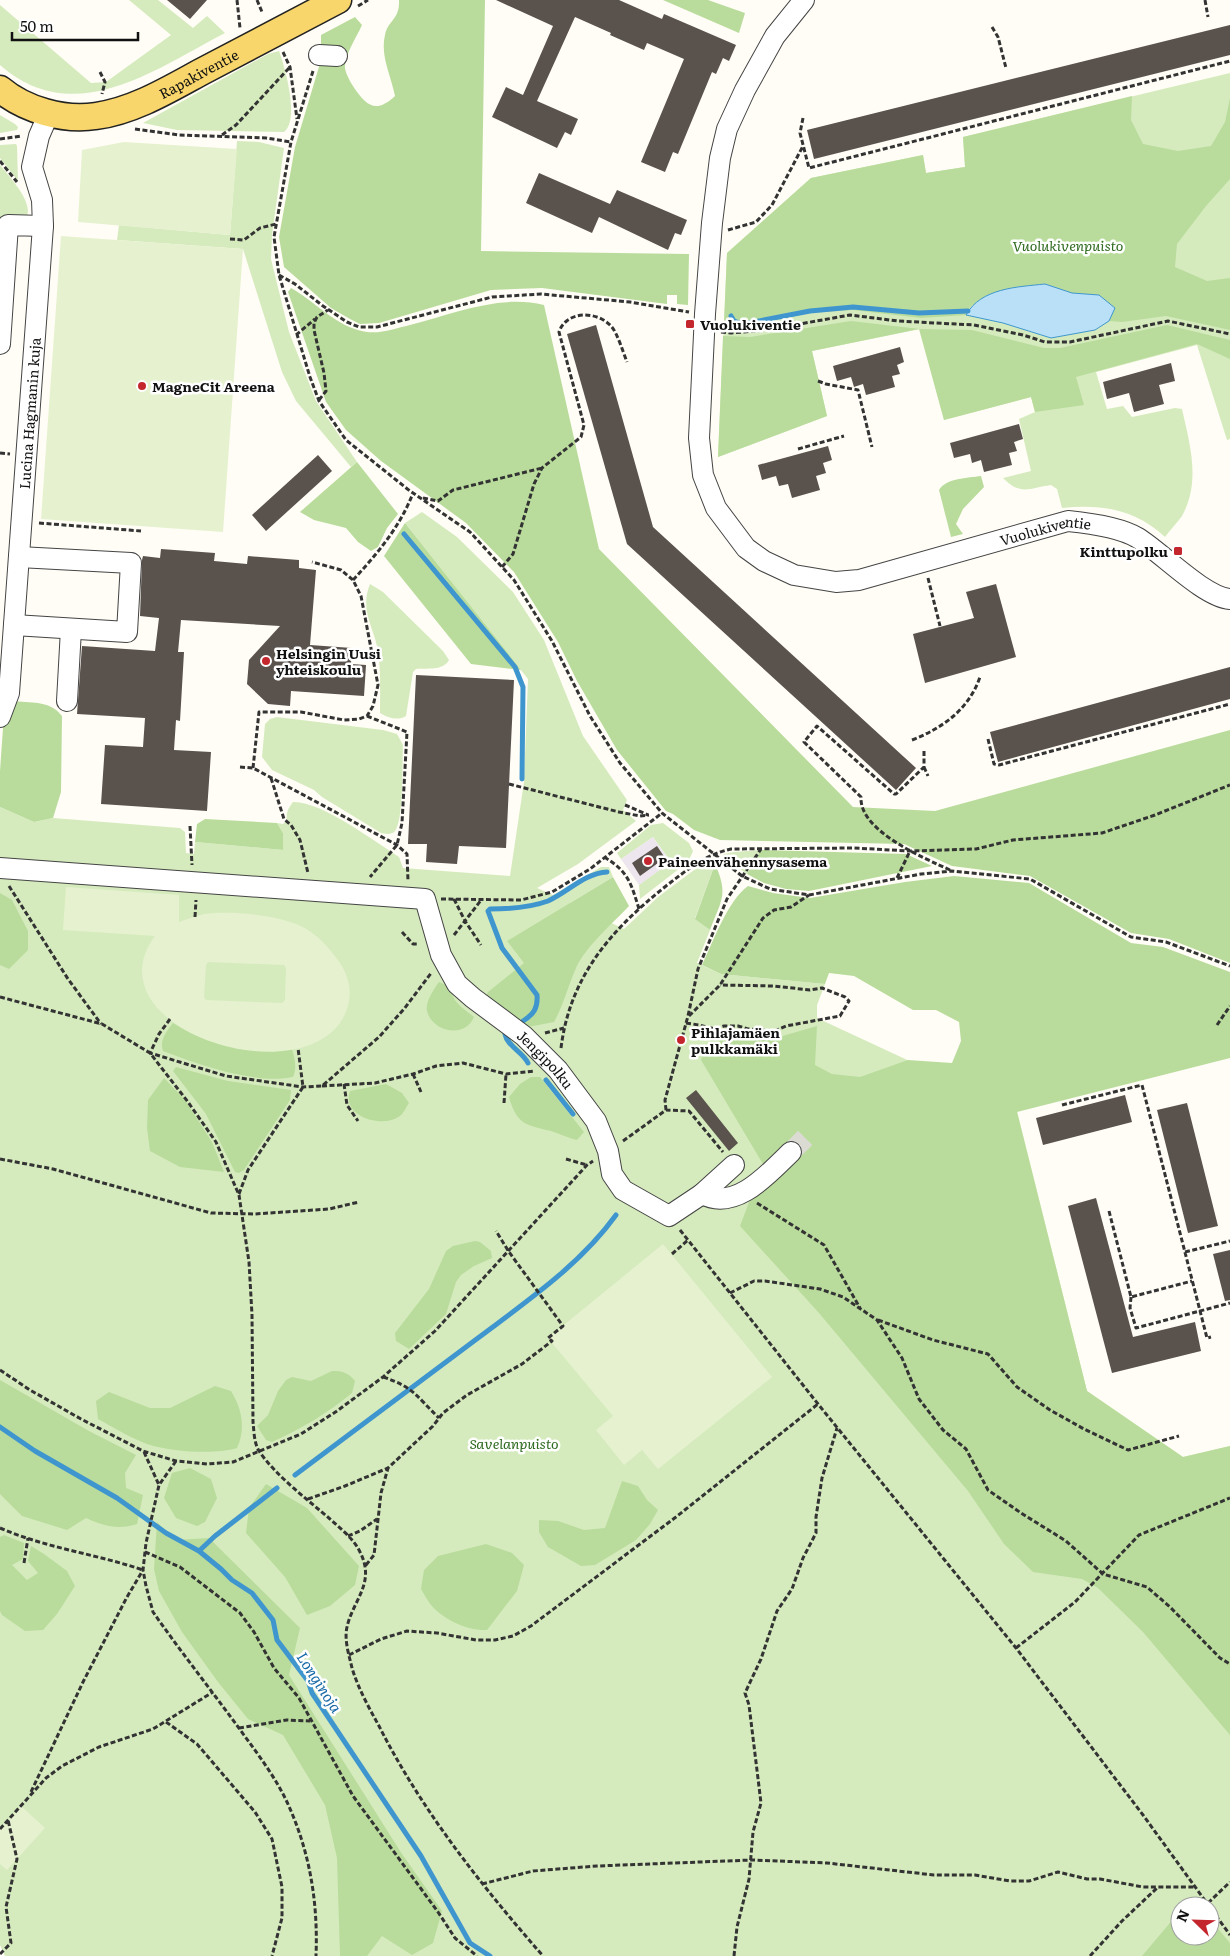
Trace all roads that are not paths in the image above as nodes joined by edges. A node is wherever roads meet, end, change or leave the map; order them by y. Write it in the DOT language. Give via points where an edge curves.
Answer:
graph roads {
  1 [pos="338,0"];
  2 [pos="804,0"];
  3 [pos="0,89"];
  4 [pos="49,112"];
  5 [pos="44,226"];
  6 [pos="1,306"];
  7 [pos="0,344"];
  8 [pos="19,557"];
  9 [pos="1230,599"];
  10 [pos="14,625"];
  11 [pos="71,629"];
  12 [pos="67,701"];
  13 [pos="0,717"];
  14 [pos="2,874"];
  15 [pos="791,1152"];
  16 [pos="734,1165"];
  17 [pos="702,1194"];
  1 -- 4 [label="main road, Rapakiventie" via="130,107 96,116 65,116"];
  2 -- 9 [label="street, Vuolukiventie" via="775,36 745,90 727,129 720,158 712,223 699,438 703,474 716,508 746,548 764,561 794,575 836,582 860,580 1068,521 1095,524 1136,537 1211,593"];
  3 -- 4 [label="main road, Rapakiventie" via="19,102"];
  4 -- 5 [label="street, Lucina Hagmanin kuja" via="32,167 42,200"];
  5 -- 6 [label="street" via="8,225"];
  5 -- 8 [label="street, Lucina Hagmanin kuja"];
  6 -- 7 [label="street"];
  8 -- 10 [label="street, Lucina Hagmanin kuja"];
  8 -- 11 [label="street" via="131,563 127,632"];
  10 -- 11 [label="street"];
  10 -- 13 [label="street, Lucina Hagmanin kuja" via="9,693"];
  11 -- 12 [label="street"];
  14 -- 17 [label="street, Jengipolku" via="314,898 354,893 419,898 441,955 457,984 524,1036 558,1070 596,1121 608,1152 612,1174 623,1190 669,1216"];
  15 -- 17 [label="street" via="754,1187 726,1199"];
  16 -- 17 [label="street"];
}
